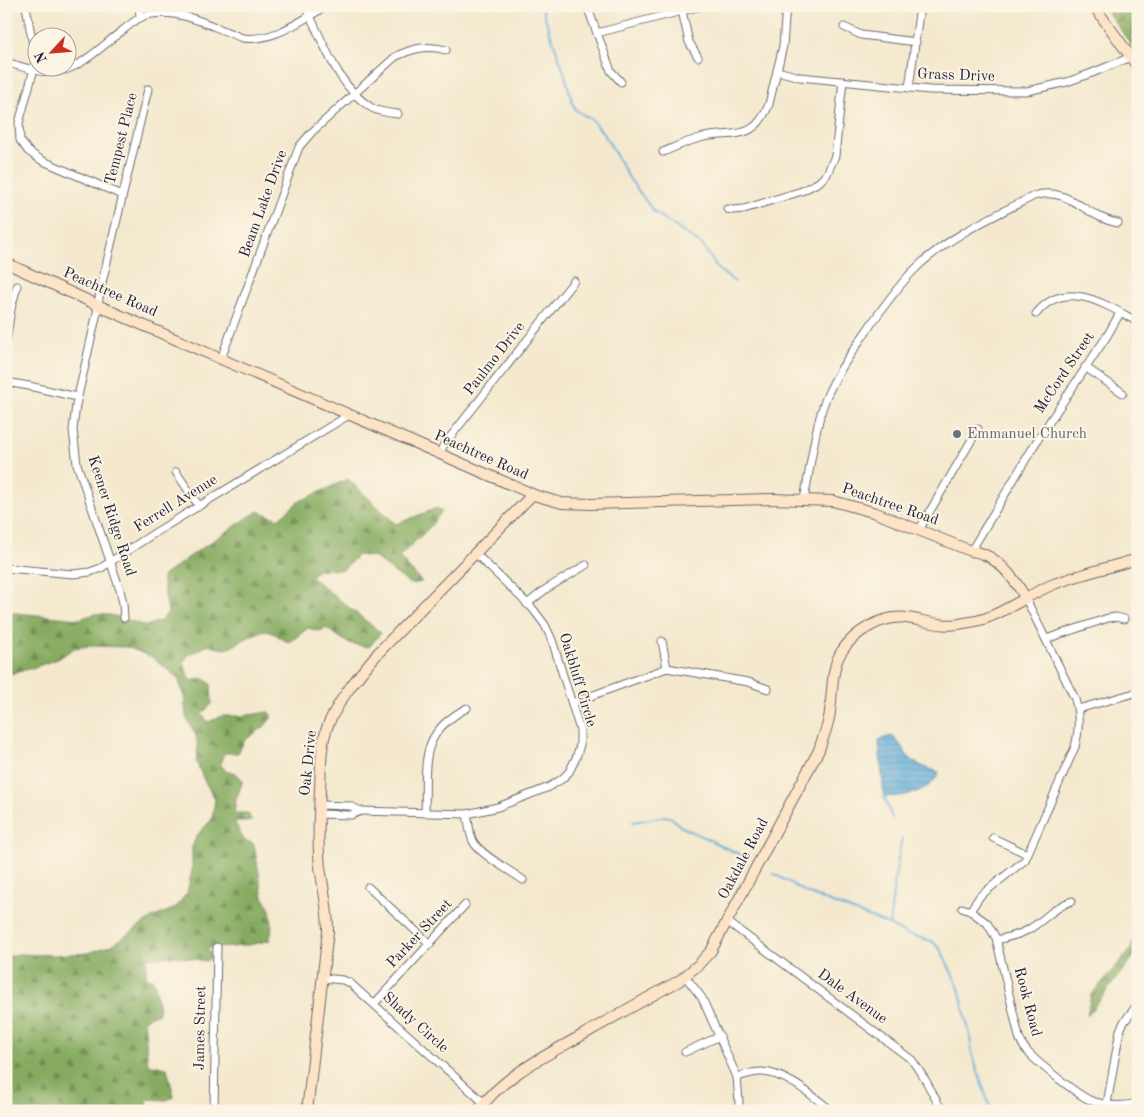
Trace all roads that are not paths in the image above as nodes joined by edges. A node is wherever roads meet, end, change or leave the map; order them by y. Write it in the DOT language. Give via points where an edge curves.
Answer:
graph roads {
  1 [pos="26,6"];
  2 [pos="139,6"];
  3 [pos="305,6"];
  4 [pos="327,6"];
  5 [pos="587,6"];
  6 [pos="701,6"];
  7 [pos="786,6"];
  8 [pos="920,6"];
  9 [pos="1094,6"];
  10 [pos="682,11"];
  11 [pos="310,16"];
  12 [pos="140,18"];
  13 [pos="844,27"];
  14 [pos="30,28"];
  15 [pos="597,33"];
  16 [pos="916,42"];
  17 [pos="446,50"];
  18 [pos="698,57"];
  19 [pos="1131,57"];
  20 [pos="6,62"];
  21 [pos="78,64"];
  22 [pos="1138,67"];
  23 [pos="28,68"];
  24 [pos="776,71"];
  25 [pos="31,78"];
  26 [pos="843,81"];
  27 [pos="621,82"];
  28 [pos="909,88"];
  29 [pos="148,89"];
  30 [pos="354,94"];
  31 [pos="398,114"];
  32 [pos="663,152"];
  33 [pos="122,195"];
  34 [pos="727,209"];
  35 [pos="1118,223"];
  36 [pos="6,263"];
  37 [pos="574,281"];
  38 [pos="17,286"];
  39 [pos="99,304"];
  40 [pos="1120,313"];
  41 [pos="1036,314"];
  42 [pos="1138,322"];
  43 [pos="6,342"];
  44 [pos="221,359"];
  45 [pos="1085,367"];
  46 [pos="6,382"];
  47 [pos="1123,393"];
  48 [pos="77,397"];
  49 [pos="349,415"];
  50 [pos="978,429"];
  51 [pos="440,454"];
  52 [pos="176,472"];
  53 [pos="532,495"];
  54 [pos="804,499"];
  55 [pos="199,506"];
  56 [pos="919,530"];
  57 [pos="972,550"];
  58 [pos="476,554"];
  59 [pos="1138,559"];
  60 [pos="111,562"];
  61 [pos="586,565"];
  62 [pos="6,568"];
  63 [pos="1025,597"];
  64 [pos="527,604"];
  65 [pos="124,618"];
  66 [pos="1124,619"];
  67 [pos="1046,639"];
  68 [pos="662,641"];
  69 [pos="667,668"];
  70 [pos="768,689"];
  71 [pos="1138,692"];
  72 [pos="572,703"];
  73 [pos="467,708"];
  74 [pos="1078,709"];
  75 [pos="320,810"];
  76 [pos="425,813"];
  77 [pos="468,814"];
  78 [pos="993,838"];
  79 [pos="1028,854"];
  80 [pos="523,880"];
  81 [pos="368,887"];
  82 [pos="1072,901"];
  83 [pos="465,905"];
  84 [pos="962,908"];
  85 [pos="970,911"];
  86 [pos="728,922"];
  87 [pos="997,940"];
  88 [pos="430,944"];
  89 [pos="217,946"];
  90 [pos="685,976"];
  91 [pos="322,978"];
  92 [pos="374,1004"];
  93 [pos="1138,1004"];
  94 [pos="720,1036"];
  95 [pos="685,1052"];
  96 [pos="737,1077"];
  97 [pos="1138,1103"];
  98 [pos="1107,1104"];
  99 [pos="481,1107"];
  100 [pos="214,1111"];
  101 [pos="307,1111"];
  102 [pos="738,1111"];
  103 [pos="832,1111"];
  104 [pos="942,1111"];
  1 -- 14 [label="street"];
  2 -- 12 [label="street"];
  3 -- 11 [label="street"];
  4 -- 11 [label="street"];
  5 -- 15 [label="street"];
  6 -- 10 [label="street"];
  7 -- 24 [label="street" via="785,31"];
  8 -- 16 [label="street"];
  9 -- 19 [label="street"];
  10 -- 15 [label="street"];
  10 -- 18 [label="street" via="689,42"];
  11 -- 12 [label="street" via="280,32 253,39 184,16 160,13"];
  11 -- 30 [label="street" via="339,73"];
  12 -- 21 [label="street"];
  13 -- 16 [label="street" via="860,35"];
  15 -- 27 [label="street" via="611,71"];
  16 -- 28 [label="street"];
  17 -- 30 [label="street, Beam Lake Drive" via="434,47 406,51"];
  19 -- 22 [label="street"];
  19 -- 28 [label="street, Grass Drive" via="1075,79 1027,91"];
  20 -- 23 [label="street"];
  24 -- 26 [label="street, Grass Drive"];
  24 -- 32 [label="street" via="766,111 752,128 737,134 702,137"];
  25 -- 33 [label="street" via="18,123 26,148 41,160"];
  26 -- 28 [label="street, Grass Drive"];
  26 -- 34 [label="street" via="835,156 827,174 802,191 744,209"];
  29 -- 33 [label="street, Tempest Place"];
  30 -- 31 [label="street" via="372,108"];
  30 -- 44 [label="street, Beam Lake Drive" via="299,147"];
  33 -- 39 [label="street, Tempest Place"];
  35 -- 54 [label="street" via="1098,217 1069,198 1042,193 974,228 922,262 873,322 826,398"];
  36 -- 39 [label="street, Peachtree Road"];
  37 -- 51 [label="street, Paulmo Drive" via="443,446"];
  38 -- 43 [label="street"];
  39 -- 44 [label="street, Peachtree Road"];
  39 -- 48 [label="street, Keener Ridge Road"];
  40 -- 41 [label="street" via="1094,300 1074,295 1052,300"];
  40 -- 42 [label="street"];
  40 -- 45 [label="street, McCord Street"];
  44 -- 49 [label="street, Peachtree Road"];
  45 -- 47 [label="street"];
  45 -- 57 [label="street, McCord Street"];
  46 -- 48 [label="street"];
  48 -- 60 [label="street, Keener Ridge Road" via="74,430 77,464"];
  49 -- 51 [label="street, Peachtree Road"];
  49 -- 55 [label="street, Ferrell Avenue"];
  50 -- 56 [label="street"];
  51 -- 53 [label="street, Peachtree Road"];
  52 -- 55 [label="street"];
  53 -- 54 [label="street, Peachtree Road" via="562,503 591,504"];
  53 -- 58 [label="street, Oak Drive"];
  54 -- 56 [label="street, Peachtree Road" via="833,500"];
  55 -- 60 [label="street, Ferrell Avenue"];
  56 -- 57 [label="street, Peachtree Road"];
  57 -- 63 [label="street, Peachtree Road" via="979,551 1006,570"];
  58 -- 64 [label="street, Oakbluff Circle"];
  58 -- 75 [label="street, Oak Drive" via="378,653 342,700 326,732"];
  59 -- 63 [label="street, Oakdale Road" via="1054,584"];
  60 -- 62 [label="street, Ferrell Avenue" via="90,572 74,574"];
  60 -- 65 [label="street, Keener Ridge Road"];
  61 -- 64 [label="street"];
  63 -- 67 [label="street, Peachtree Road"];
  63 -- 86 [label="street, Oakdale Road" via="1009,600 978,619 962,624 894,618 867,628 844,648 836,662 829,718 819,750"];
  64 -- 72 [label="street, Oakbluff Circle" via="548,632"];
  66 -- 67 [label="street" via="1108,618"];
  67 -- 74 [label="street, Peachtree Road"];
  68 -- 69 [label="street"];
  69 -- 70 [label="street" via="748,682"];
  69 -- 72 [label="street"];
  71 -- 74 [label="street"];
  72 -- 77 [label="street, Oakbluff Circle" via="580,738 569,772 549,787 498,807"];
  73 -- 76 [label="street" via="443,725 431,740"];
  74 -- 79 [label="street, Peachtree Road" via="1075,747"];
  75 -- 76 [label="street, Oakbluff Circle" via="351,815 361,811"];
  75 -- 91 [label="street, Oak Drive" via="319,850 328,921"];
  76 -- 77 [label="street, Oakbluff Circle"];
  77 -- 80 [label="street" via="470,834 475,844"];
  78 -- 79 [label="street"];
  79 -- 85 [label="street, Peachtree Road" via="1019,866 980,896"];
  81 -- 88 [label="street"];
  82 -- 87 [label="street" via="1030,929"];
  83 -- 88 [label="street, Parker Street"];
  84 -- 85 [label="street, Rook Road"];
  85 -- 87 [label="street, Rook Road" via="987,923"];
  86 -- 90 [label="street, Oakdale Road" via="711,951"];
  86 -- 104 [label="street, Dale Avenue" via="912,1060"];
  87 -- 98 [label="street, Rook Road" via="1023,1045 1079,1093 1089,1100"];
  88 -- 92 [label="street, Parker Street"];
  89 -- 100 [label="street, James Street"];
  90 -- 94 [label="street" via="702,998"];
  90 -- 99 [label="street, Oakdale Road" via="531,1064"];
  91 -- 92 [label="street, Shady Circle" via="346,980"];
  91 -- 101 [label="street, Oak Drive"];
  92 -- 99 [label="street, Shady Circle"];
  93 -- 98 [label="street" via="1120,1030"];
  94 -- 95 [label="street"];
  94 -- 96 [label="street"];
  96 -- 102 [label="street"];
  96 -- 103 [label="street" via="760,1072 775,1074"];
  97 -- 98 [label="street, Rook Road" via="1127,1106"];
}
